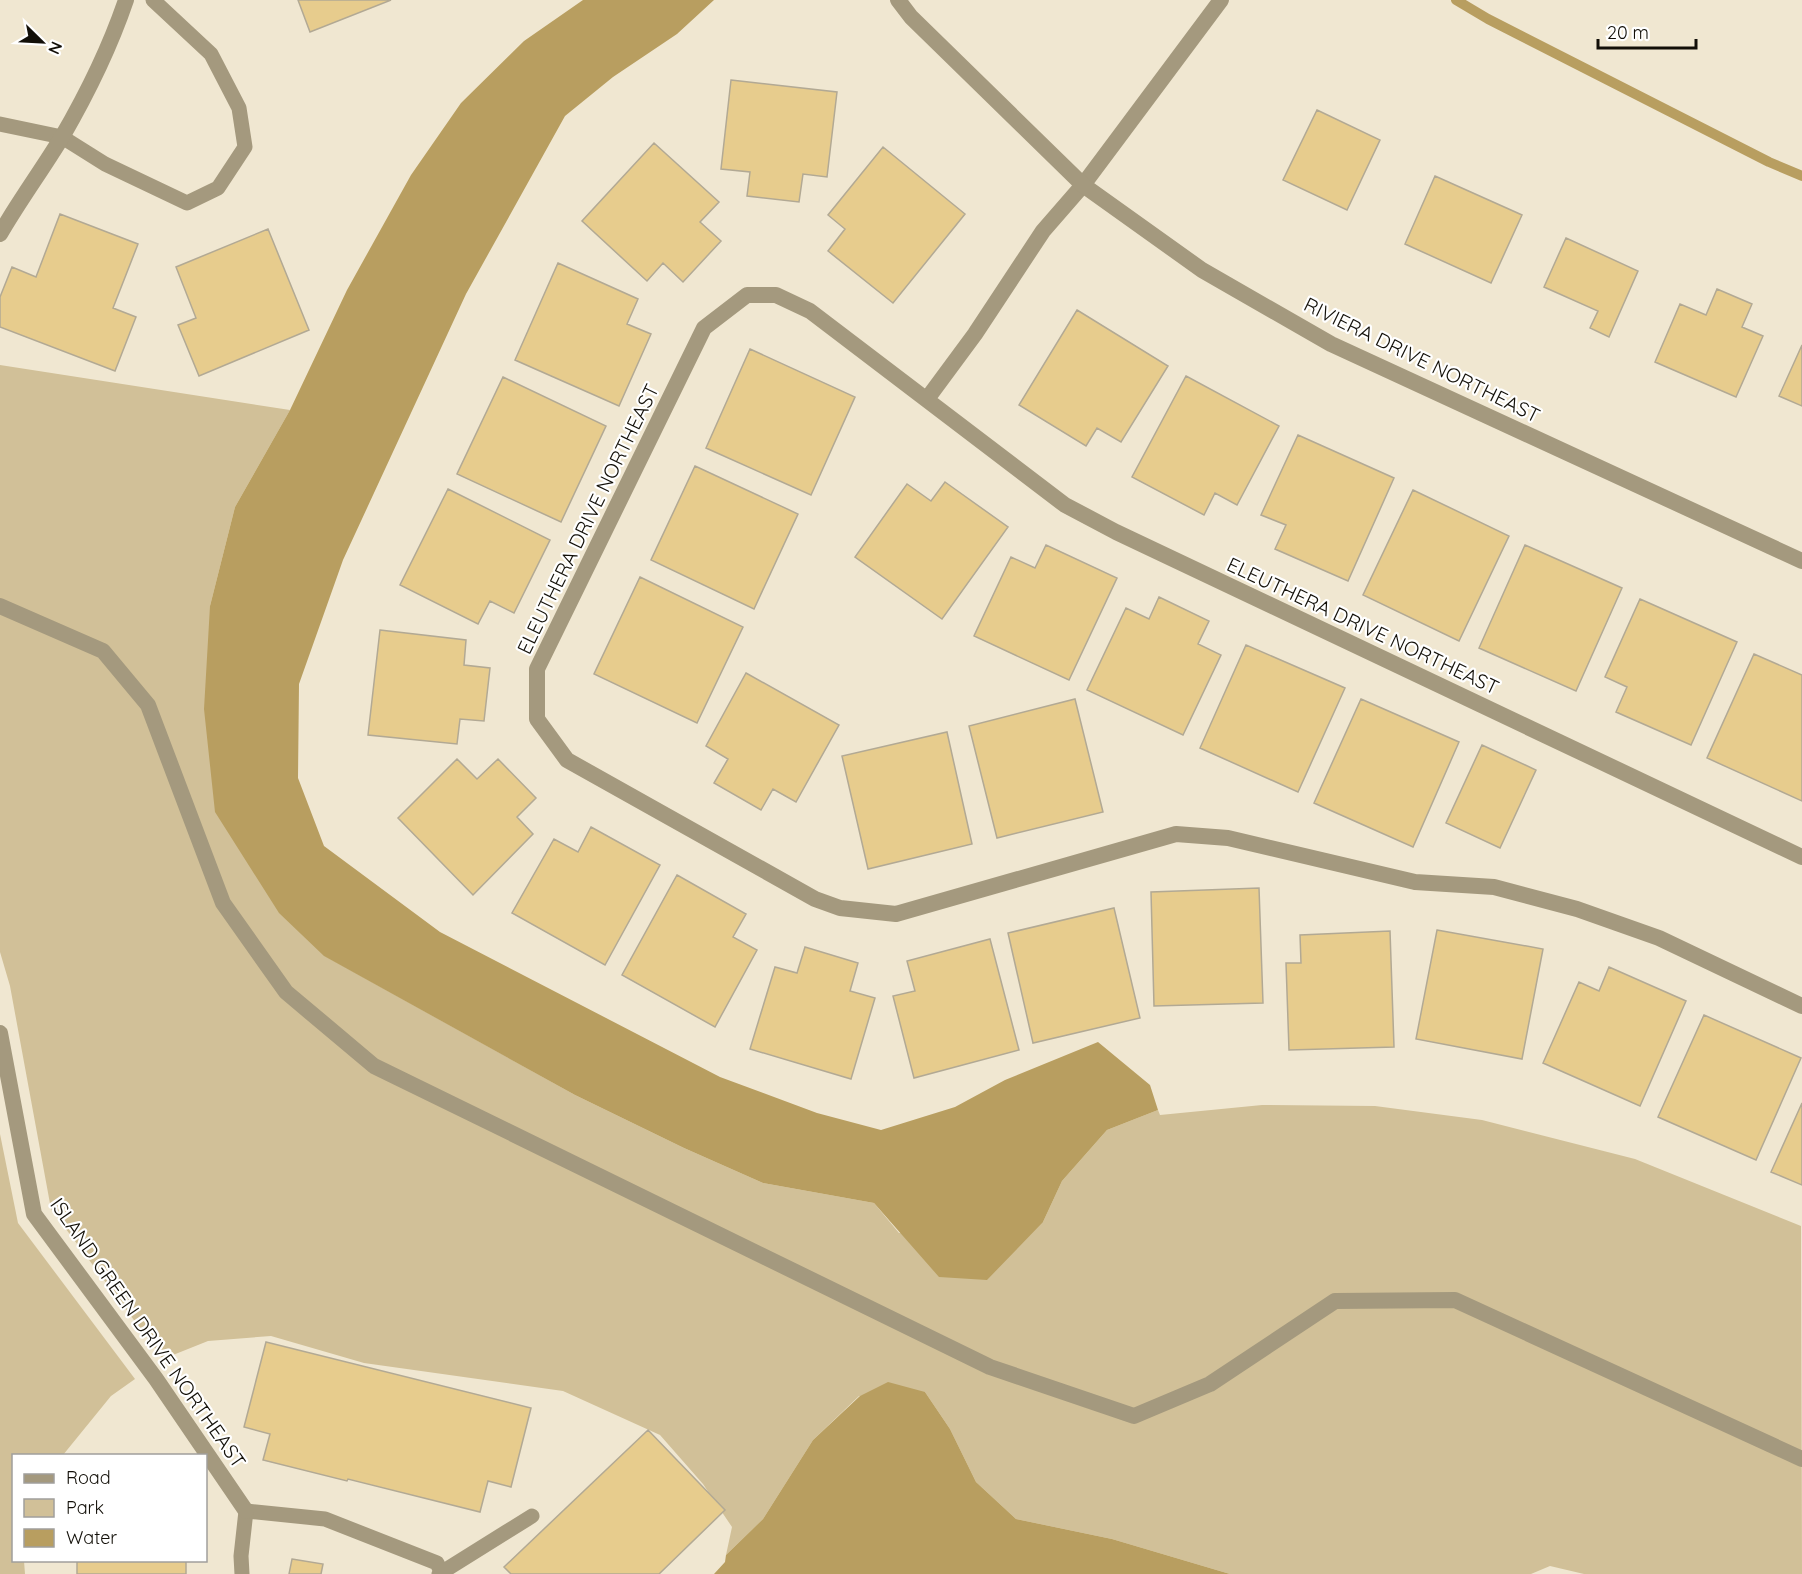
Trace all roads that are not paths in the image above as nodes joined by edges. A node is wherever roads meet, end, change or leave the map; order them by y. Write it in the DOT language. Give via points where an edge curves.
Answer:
graph roads {
  1 [pos="126,0"];
  2 [pos="153,0"];
  3 [pos="898,0"];
  4 [pos="1221,0"];
  5 [pos="0,124"];
  6 [pos="62,137"];
  7 [pos="1083,184"];
  8 [pos="0,234"];
  9 [pos="927,399"];
  10 [pos="1802,561"];
  11 [pos="0,606"];
  12 [pos="1802,857"];
  13 [pos="1802,1006"];
  14 [pos="0,1033"];
  15 [pos="1802,1459"];
  16 [pos="246,1511"];
  17 [pos="532,1516"];
  18 [pos="440,1573"];
  19 [pos="242,1574"];
  1 -- 6 [label="street"];
  2 -- 6 [label="lane" via="211,54 239,108 245,147 218,188 187,203 105,164"];
  3 -- 7 [label="street, RIVIERA DRIVE NORTHEAST"];
  4 -- 7 [label="street"];
  5 -- 6 [label="lane"];
  6 -- 8 [label="street"];
  7 -- 9 [label="street" via="1044,231"];
  7 -- 10 [label="street, RIVIERA DRIVE NORTHEAST" via="1202,270 1331,344"];
  9 -- 12 [label="street, ELEUTHERA DRIVE NORTHEAST" via="1065,505 1095,522"];
  9 -- 13 [label="street, ELEUTHERA DRIVE NORTHEAST" via="810,311 776,295 747,295 704,328 537,669 537,719 567,760 815,899 840,909 896,914 1176,834 1228,838 1415,882 1494,887 1577,909 1659,938"];
  11 -- 15 [label="street" via="103,651 148,705 223,903 286,992 374,1066 990,1367 1134,1416 1210,1384 1335,1301 1455,1300"];
  14 -- 16 [label="street, ISLAND GREEN DRIVE NORTHEAST" via="34,1214 156,1379"];
  16 -- 18 [label="lane" via="325,1519 438,1563"];
  16 -- 19 [label="lane"];
  17 -- 18 [label="lane"];
}
